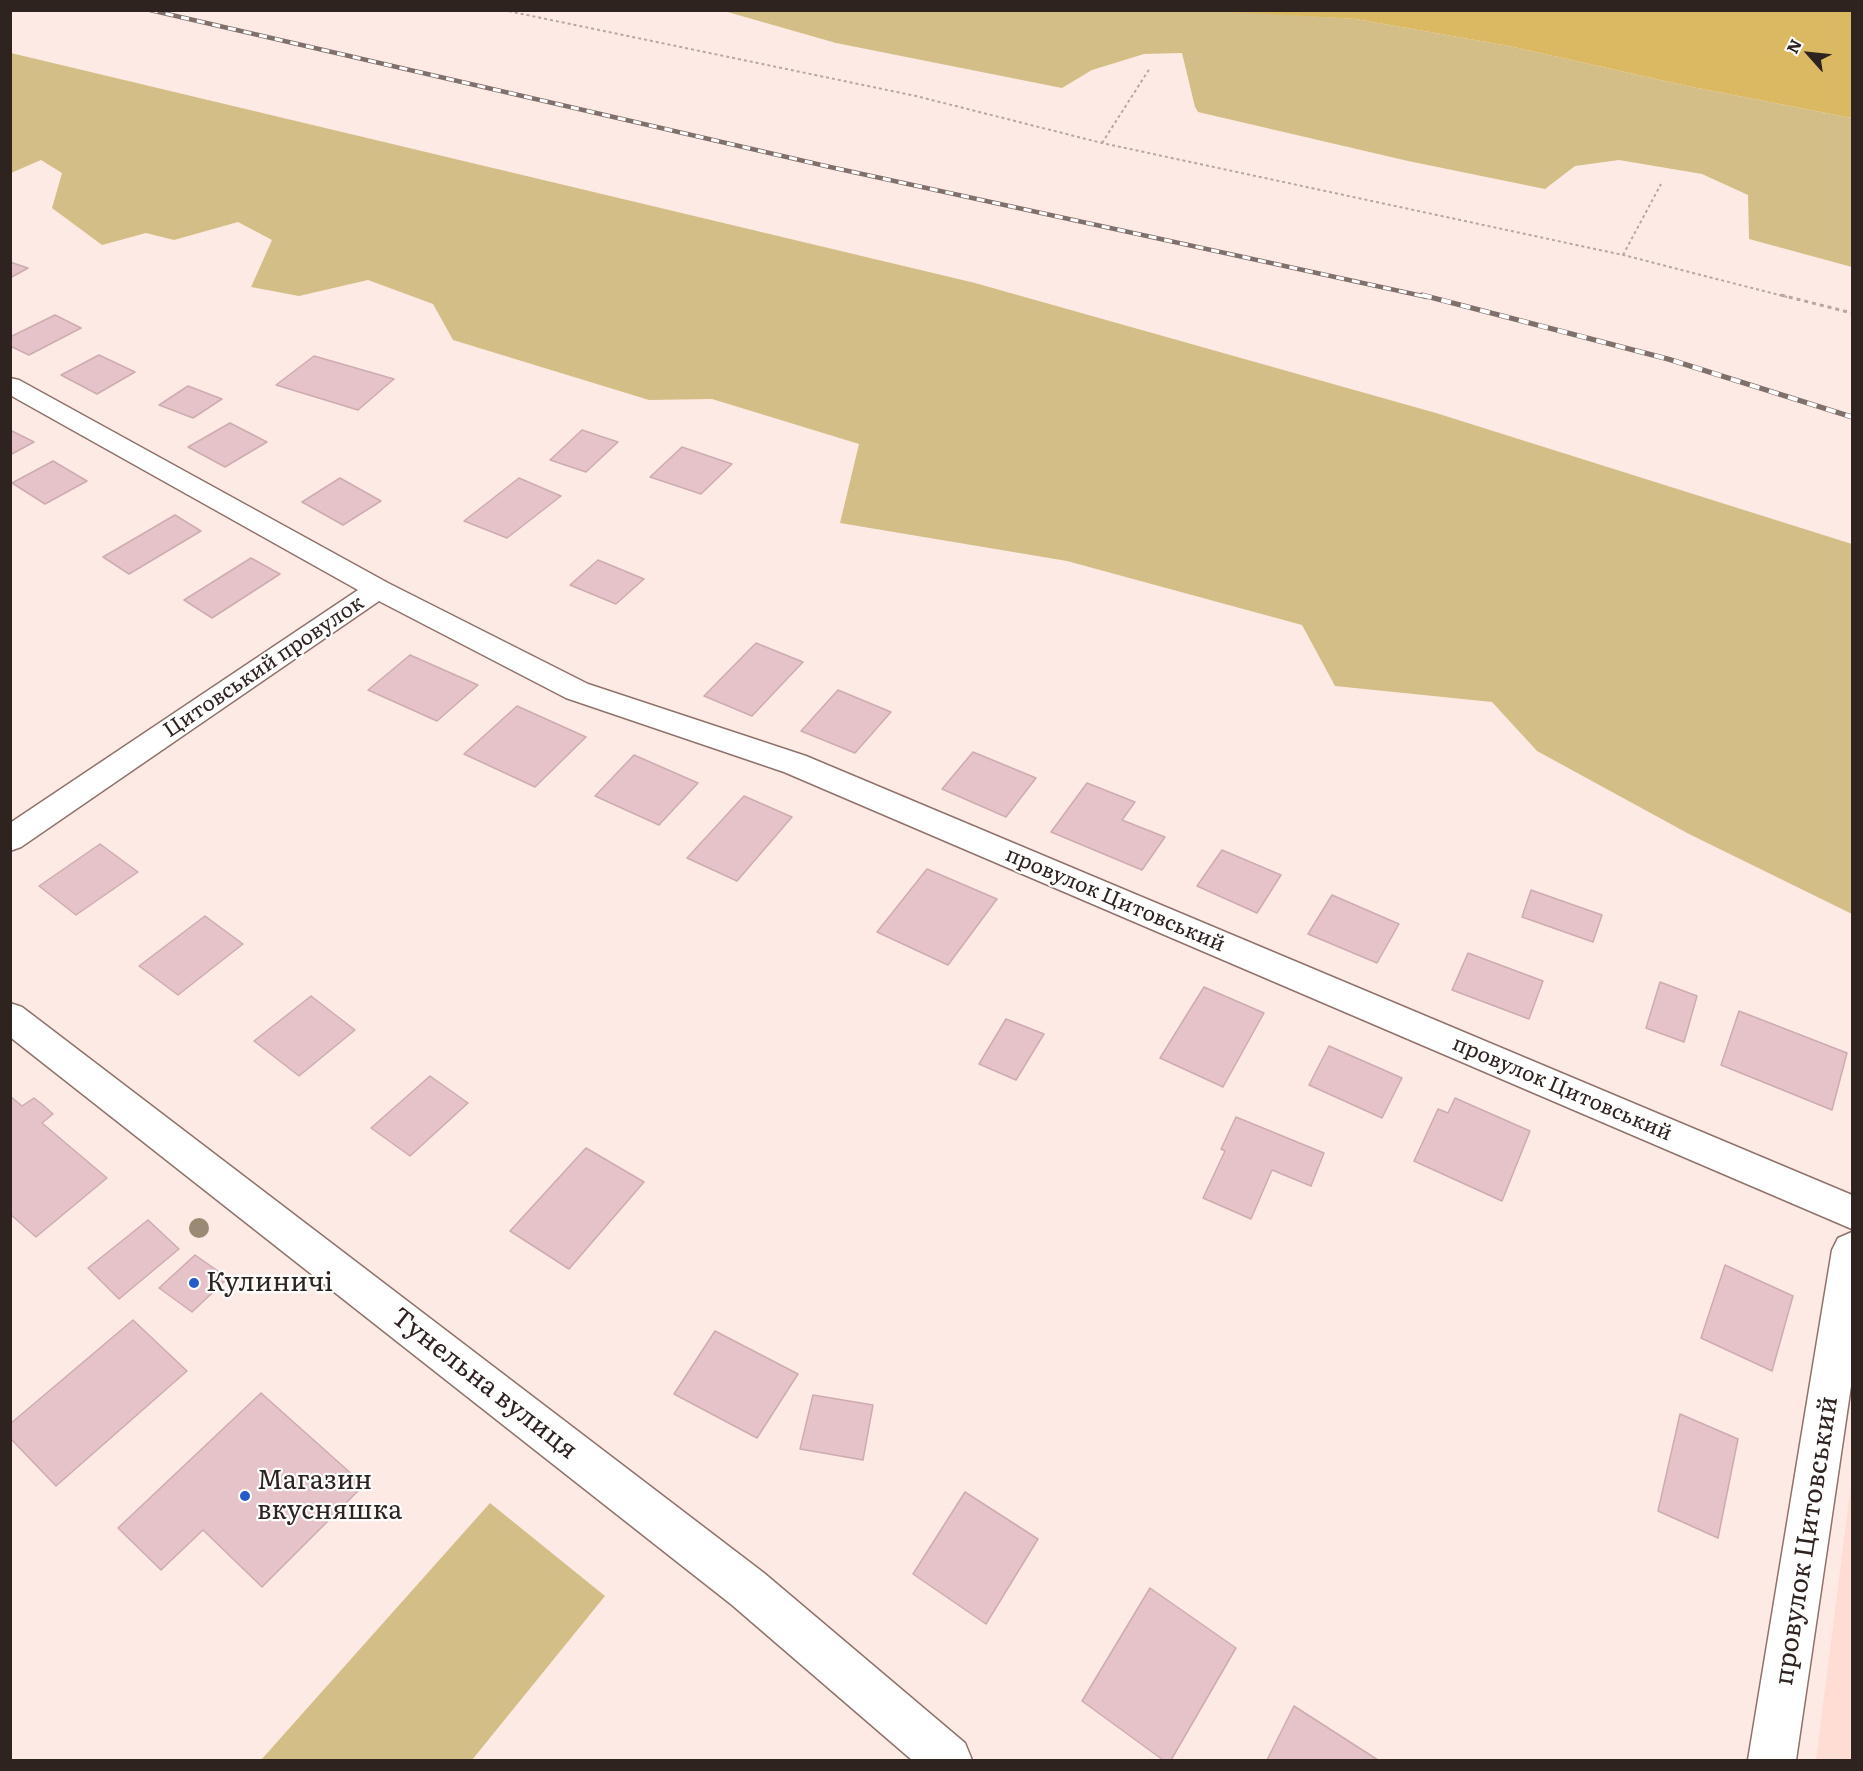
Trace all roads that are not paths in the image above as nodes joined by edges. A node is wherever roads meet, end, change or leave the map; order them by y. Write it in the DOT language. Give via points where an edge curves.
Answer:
graph roads {
  1 [pos="10,385"];
  2 [pos="378,589"];
  3 [pos="10,839"];
  4 [pos="10,1017"];
  5 [pos="1852,1212"];
  6 [pos="1852,1250"];
  7 [pos="948,1761"];
  8 [pos="1772,1761"];
  1 -- 2 [label="street, Цитовський провулок"];
  2 -- 3 [label="street, Цитовський провулок"];
  2 -- 5 [label="street, провулок Цитовський" via="577,691 795,764"];
  4 -- 7 [label="street, Тунельна вулиця" via="748,1589"];
  6 -- 8 [label="street, провулок Цитовський"];
}
